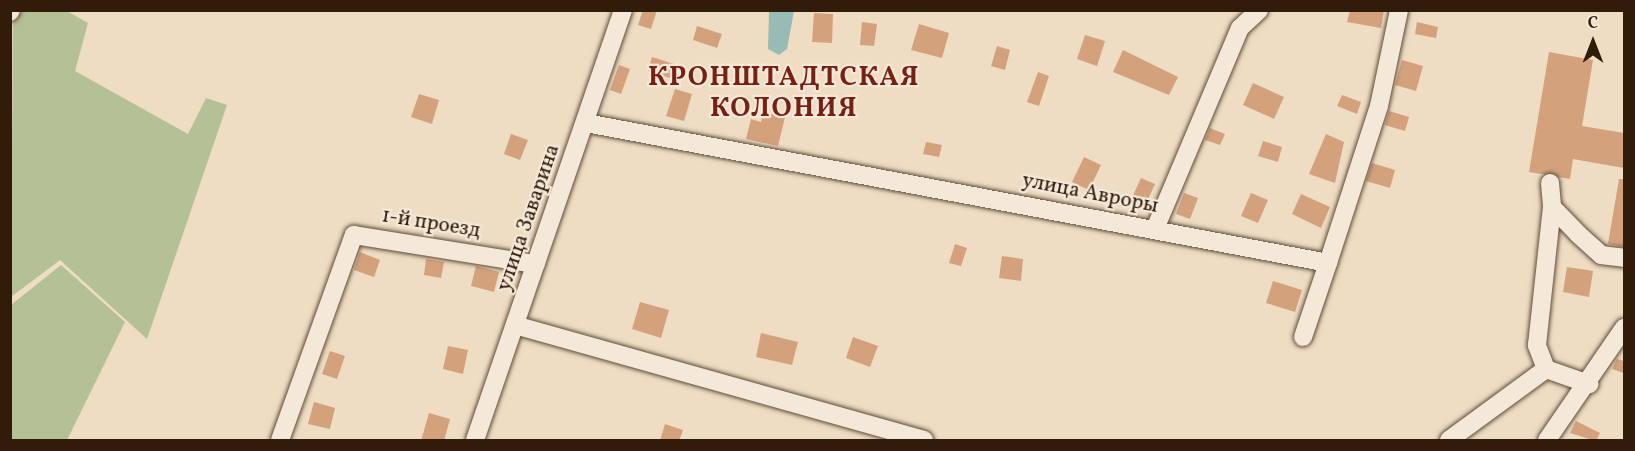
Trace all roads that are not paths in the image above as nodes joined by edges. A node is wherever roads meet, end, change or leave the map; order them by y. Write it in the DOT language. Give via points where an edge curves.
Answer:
graph roads {
  1 [pos="623,10"];
  2 [pos="1259,10"];
  3 [pos="1399,10"];
  4 [pos="586,123"];
  5 [pos="1550,183"];
  6 [pos="1552,207"];
  7 [pos="1155,229"];
  8 [pos="1624,258"];
  9 [pos="1328,263"];
  10 [pos="536,264"];
  11 [pos="515,325"];
  12 [pos="1624,328"];
  13 [pos="1303,337"];
  14 [pos="1546,369"];
  15 [pos="1589,384"];
  16 [pos="280,441"];
  17 [pos="475,441"];
  18 [pos="924,441"];
  19 [pos="1449,441"];
  20 [pos="1547,441"];
  1 -- 4 [label="street, улица Заварина"];
  2 -- 7 [label="street" via="1240,28"];
  3 -- 9 [label="street" via="1379,106"];
  4 -- 7 [label="street, улица Авроры"];
  4 -- 10 [label="street, улица Заварина"];
  5 -- 6 [label="street"];
  6 -- 8 [label="street" via="1601,255"];
  6 -- 14 [label="street" via="1537,345"];
  7 -- 9 [label="street, улица Авроры"];
  9 -- 13 [label="street"];
  10 -- 11 [label="street, улица Заварина"];
  10 -- 16 [label="street, 1-й проезд" via="354,235"];
  11 -- 17 [label="street, улица Заварина"];
  11 -- 18 [label="street"];
  12 -- 15 [label="street"];
  14 -- 15 [label="street"];
  14 -- 19 [label="street"];
  15 -- 20 [label="street"];
}
